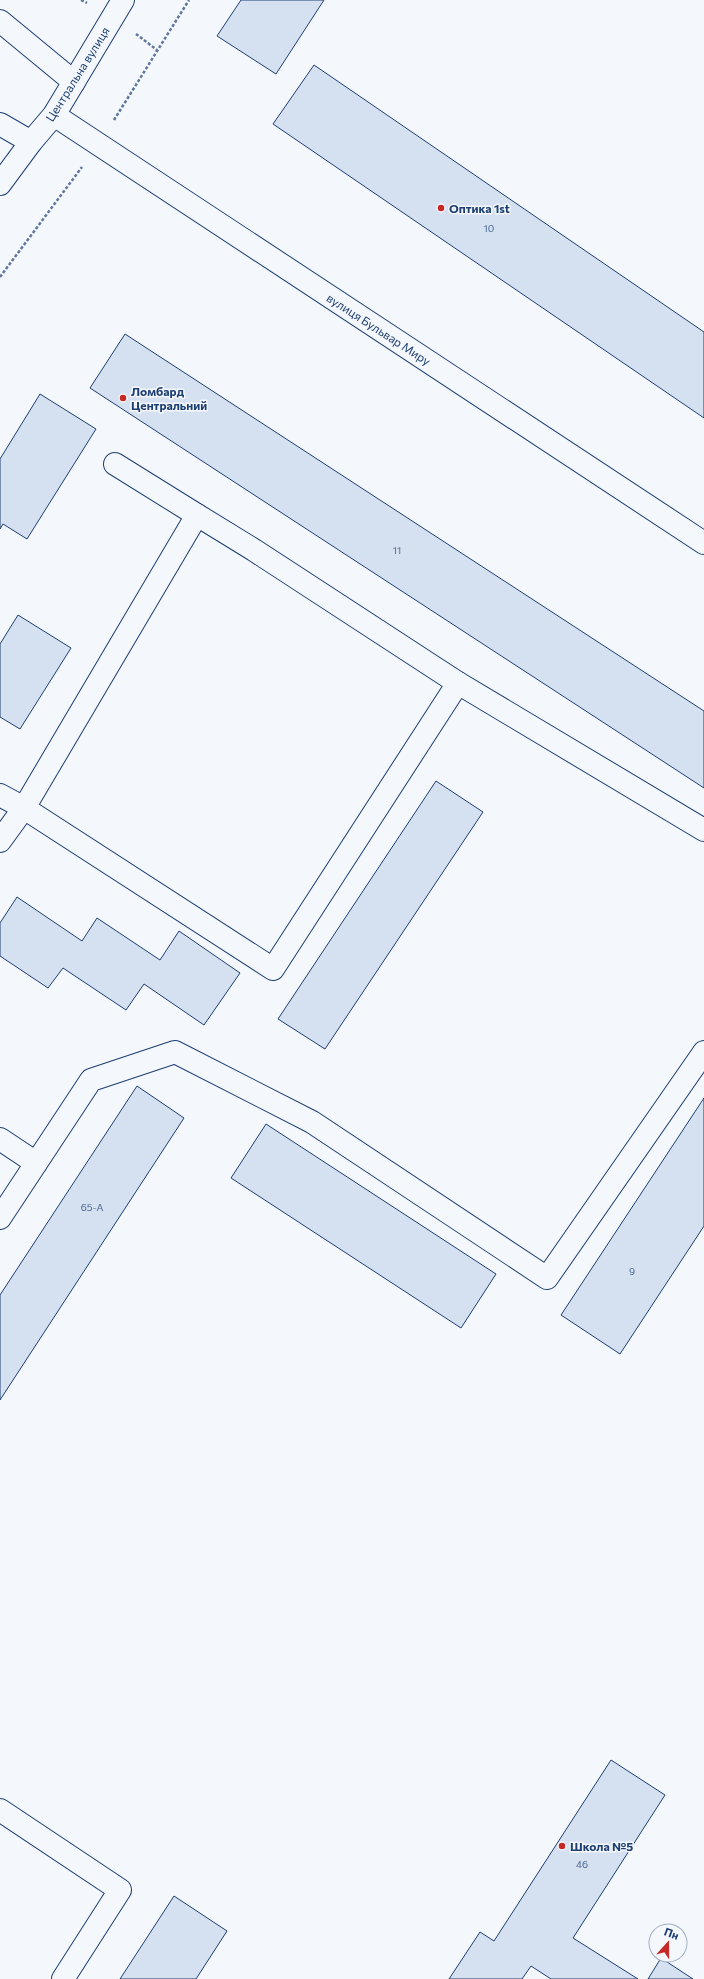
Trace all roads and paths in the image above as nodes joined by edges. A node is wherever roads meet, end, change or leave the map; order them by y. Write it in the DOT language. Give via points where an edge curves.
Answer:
graph roads {
  1 [pos="123,0"];
  2 [pos="189,0"];
  3 [pos="0,21"];
  4 [pos="157,50"];
  5 [pos="74,82"];
  6 [pos="54,115"];
  7 [pos="0,124"];
  8 [pos="31,142"];
  9 [pos="0,184"];
  10 [pos="115,464"];
  11 [pos="197,515"];
  12 [pos="704,543"];
  13 [pos="458,683"];
  14 [pos="0,795"];
  15 [pos="24,808"];
  16 [pos="704,830"];
  17 [pos="0,841"];
  18 [pos="704,1052"];
  19 [pos="0,1139"];
  20 [pos="36,1163"];
  21 [pos="0,1218"];
  22 [pos="0,1810"];
  23 [pos="63,1979"];
  1 -- 5 [label="street, Центральна вулиця"];
  2 -- 4 [label="path"];
  3 -- 5 [label="street"];
  5 -- 6 [label="street, Центральна вулиця"];
  6 -- 8 [label="street, Центральна вулиця"];
  6 -- 12 [label="street, вулиця Бульвар Миру"];
  7 -- 8 [label="street"];
  8 -- 9 [label="street, Центральна вулиця"];
  10 -- 11 [label="street"];
  11 -- 13 [label="street"];
  11 -- 15 [label="street"];
  13 -- 15 [label="street" via="272,969"];
  13 -- 16 [label="street"];
  14 -- 15 [label="street"];
  15 -- 17 [label="street"];
  18 -- 20 [label="street" via="547,1278 312,1122 175,1052 91,1080"];
  19 -- 20 [label="street"];
  20 -- 21 [label="street"];
  22 -- 23 [label="street" via="120,1890"];
}
